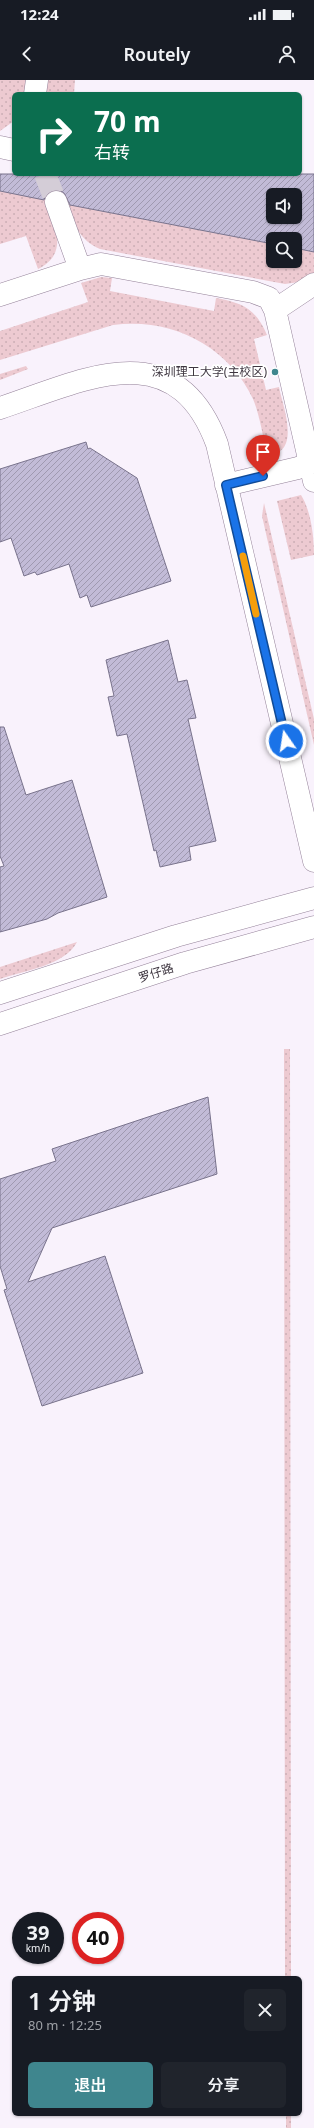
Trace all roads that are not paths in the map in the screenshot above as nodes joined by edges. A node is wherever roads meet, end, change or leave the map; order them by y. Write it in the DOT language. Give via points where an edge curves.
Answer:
graph roads {
  1 [pos="38,80"];
  2 [pos="35,92"];
  3 [pos="0,147"];
  4 [pos="12,150"];
  5 [pos="56,202"];
  6 [pos="80,269"];
  7 [pos="314,284"];
  8 [pos="0,295"];
  9 [pos="275,310"];
  10 [pos="0,408"];
  11 [pos="313,469"];
  12 [pos="226,485"];
  13 [pos="314,861"];
  14 [pos="314,898"];
  15 [pos="314,926"];
  16 [pos="0,993"];
  17 [pos="0,1024"];
  1 -- 2 [label="street"];
  3 -- 4 [label="street"];
  5 -- 6 [label="street"];
  6 -- 8 [label="street"];
  6 -- 9 [label="street" via="108,264 253,292 269,298"];
  7 -- 9 [label="street"];
  9 -- 11 [label="street"];
  10 -- 12 [label="street" via="105,374 137,373 161,379 189,396 203,414 217,444"];
  11 -- 12 [label="street" via="298,468"];
  12 -- 13 [label="street"];
  14 -- 16 [label="street" via="176,936"];
  15 -- 17 [label="street, 罗仔路" via="185,963"];
}
